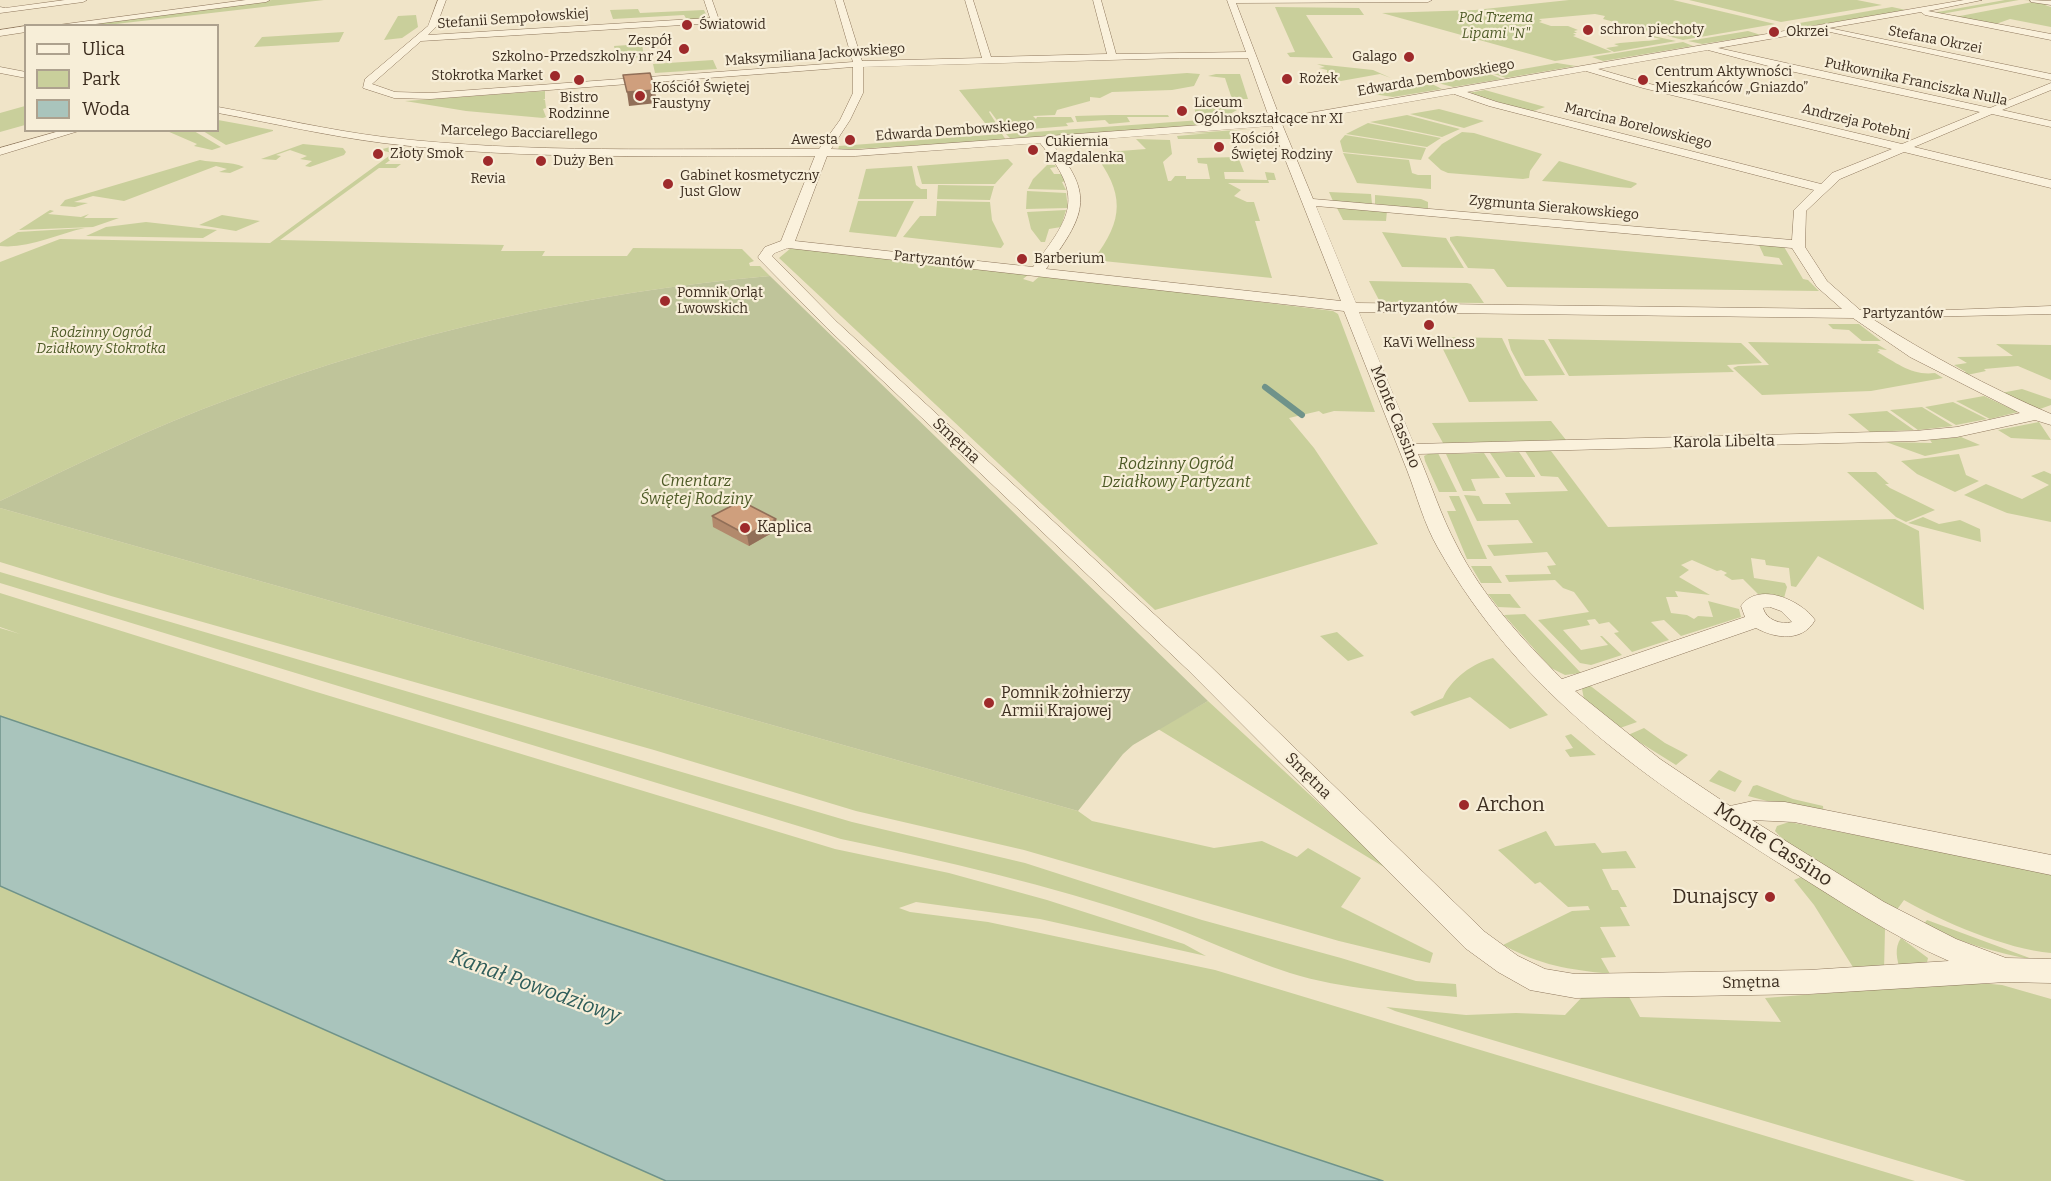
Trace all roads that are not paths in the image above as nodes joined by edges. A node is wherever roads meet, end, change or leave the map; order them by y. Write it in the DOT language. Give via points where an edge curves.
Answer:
graph roads {
  1 [pos="83,0"];
  2 [pos="266,0"];
  3 [pos="442,0"];
  4 [pos="708,0"];
  5 [pos="839,0"];
  6 [pos="969,0"];
  7 [pos="1097,0"];
  8 [pos="1428,0"];
  9 [pos="1978,0"];
  10 [pos="2034,0"];
  11 [pos="1231,1"];
  12 [pos="1357,1"];
  13 [pos="2051,3"];
  14 [pos="0,9"];
  15 [pos="1915,11"];
  16 [pos="71,24"];
  17 [pos="1815,28"];
  18 [pos="24,29"];
  19 [pos="0,33"];
  20 [pos="2051,37"];
  21 [pos="422,38"];
  22 [pos="1705,47"];
  23 [pos="1251,55"];
  24 [pos="1112,56"];
  25 [pos="987,60"];
  26 [pos="858,64"];
  27 [pos="1585,68"];
  28 [pos="0,70"];
  29 [pos="24,75"];
  30 [pos="2051,77"];
  31 [pos="2051,86"];
  32 [pos="1452,90"];
  33 [pos="219,110"];
  34 [pos="1991,111"];
  35 [pos="1276,121"];
  36 [pos="2051,124"];
  37 [pos="70,132"];
  38 [pos="1043,140"];
  39 [pos="1900,148"];
  40 [pos="0,152"];
  41 [pos="822,154"];
  42 [pos="2051,184"];
  43 [pos="1818,187"];
  44 [pos="1308,202"];
  45 [pos="787,244"];
  46 [pos="1797,244"];
  47 [pos="1037,271"];
  48 [pos="1351,307"];
  49 [pos="2051,310"];
  50 [pos="1854,314"];
  51 [pos="2044,417"];
  52 [pos="1409,449"];
  53 [pos="1758,620"];
  54 [pos="1557,689"];
  55 [pos="1728,817"];
  56 [pos="2051,866"];
  57 [pos="2006,970"];
  58 [pos="2051,971"];
  59 [pos="2051,986"];
  1 -- 14 [label="street"];
  2 -- 16 [label="street"];
  3 -- 21 [label="street" via="432,27"];
  4 -- 21 [label="street, Stefanii Sempołowskiej" via="715,20"];
  5 -- 26 [label="street"];
  6 -- 25 [label="street"];
  7 -- 24 [label="street"];
  8 -- 12 [label="street"];
  9 -- 15 [label="street, Edwarda Dembowskiego"];
  10 -- 13 [label="street"];
  11 -- 12 [label="street"];
  11 -- 23 [label="street, Monte Cassino"];
  15 -- 17 [label="street, Edwarda Dembowskiego"];
  15 -- 20 [label="street"];
  17 -- 22 [label="street, Edwarda Dembowskiego"];
  17 -- 30 [label="street, Stefana Okrzei"];
  18 -- 19 [label="street"];
  21 -- 26 [label="street, Maksymiliana Jackowskiego" via="366,83 382,93 407,96"];
  22 -- 27 [label="street, Edwarda Dembowskiego"];
  22 -- 34 [label="street, Pułkownika Franciszka Nulla"];
  23 -- 24 [label="street, Maksymiliana Jackowskiego"];
  23 -- 35 [label="street, Monte Cassino"];
  24 -- 25 [label="street, Maksymiliana Jackowskiego"];
  25 -- 26 [label="street, Maksymiliana Jackowskiego"];
  26 -- 41 [label="street" via="858,93"];
  27 -- 32 [label="street, Edwarda Dembowskiego"];
  27 -- 39 [label="street, Andrzeja Potebni"];
  28 -- 29 [label="street"];
  31 -- 34 [label="street"];
  32 -- 35 [label="street, Edwarda Dembowskiego"];
  32 -- 43 [label="street, Marcina Borelowskiego" via="1493,104"];
  33 -- 41 [label="street, Marcelego Bacciarellego" via="382,140 458,147"];
  34 -- 36 [label="street, Pułkownika Franciszka Nulla"];
  34 -- 39 [label="street"];
  35 -- 38 [label="street, Edwarda Dembowskiego"];
  35 -- 44 [label="street, Monte Cassino"];
  37 -- 40 [label="street"];
  38 -- 41 [label="street, Edwarda Dembowskiego"];
  38 -- 47 [label="street" via="1071,177 1076,196 1068,227"];
  39 -- 42 [label="street, Andrzeja Potebni"];
  39 -- 43 [label="street"];
  41 -- 45 [label="street"];
  43 -- 46 [label="street" via="1798,213 1794,227"];
  44 -- 46 [label="street, Zygmunta Sierakowskiego"];
  44 -- 48 [label="street, Monte Cassino"];
  45 -- 47 [label="street, Partyzantów"];
  45 -- 57 [label="street, Smętna" via="770,250 765,257 832,325 1196,665 1450,918 1508,964 1540,981 1575,986 1809,982"];
  46 -- 50 [label="street" via="1813,275"];
  47 -- 48 [label="street, Partyzantów"];
  48 -- 50 [label="street, Partyzantów"];
  48 -- 52 [label="street, Monte Cassino"];
  49 -- 50 [label="street, Partyzantów"];
  50 -- 51 [label="street" via="1939,369"];
  51 -- 52 [label="street, Karola Libelta" via="1915,436"];
  52 -- 54 [label="street, Monte Cassino" via="1446,545 1464,579 1490,615"];
  53 -- 54 [label="street"];
  54 -- 55 [label="street, Monte Cassino" via="1606,732"];
  55 -- 56 [label="street" via="1764,808"];
  55 -- 57 [label="street, Monte Cassino" via="1924,938"];
  57 -- 58 [label="street, Monte Cassino"];
  57 -- 59 [label="street, Monte Cassino"];
}
